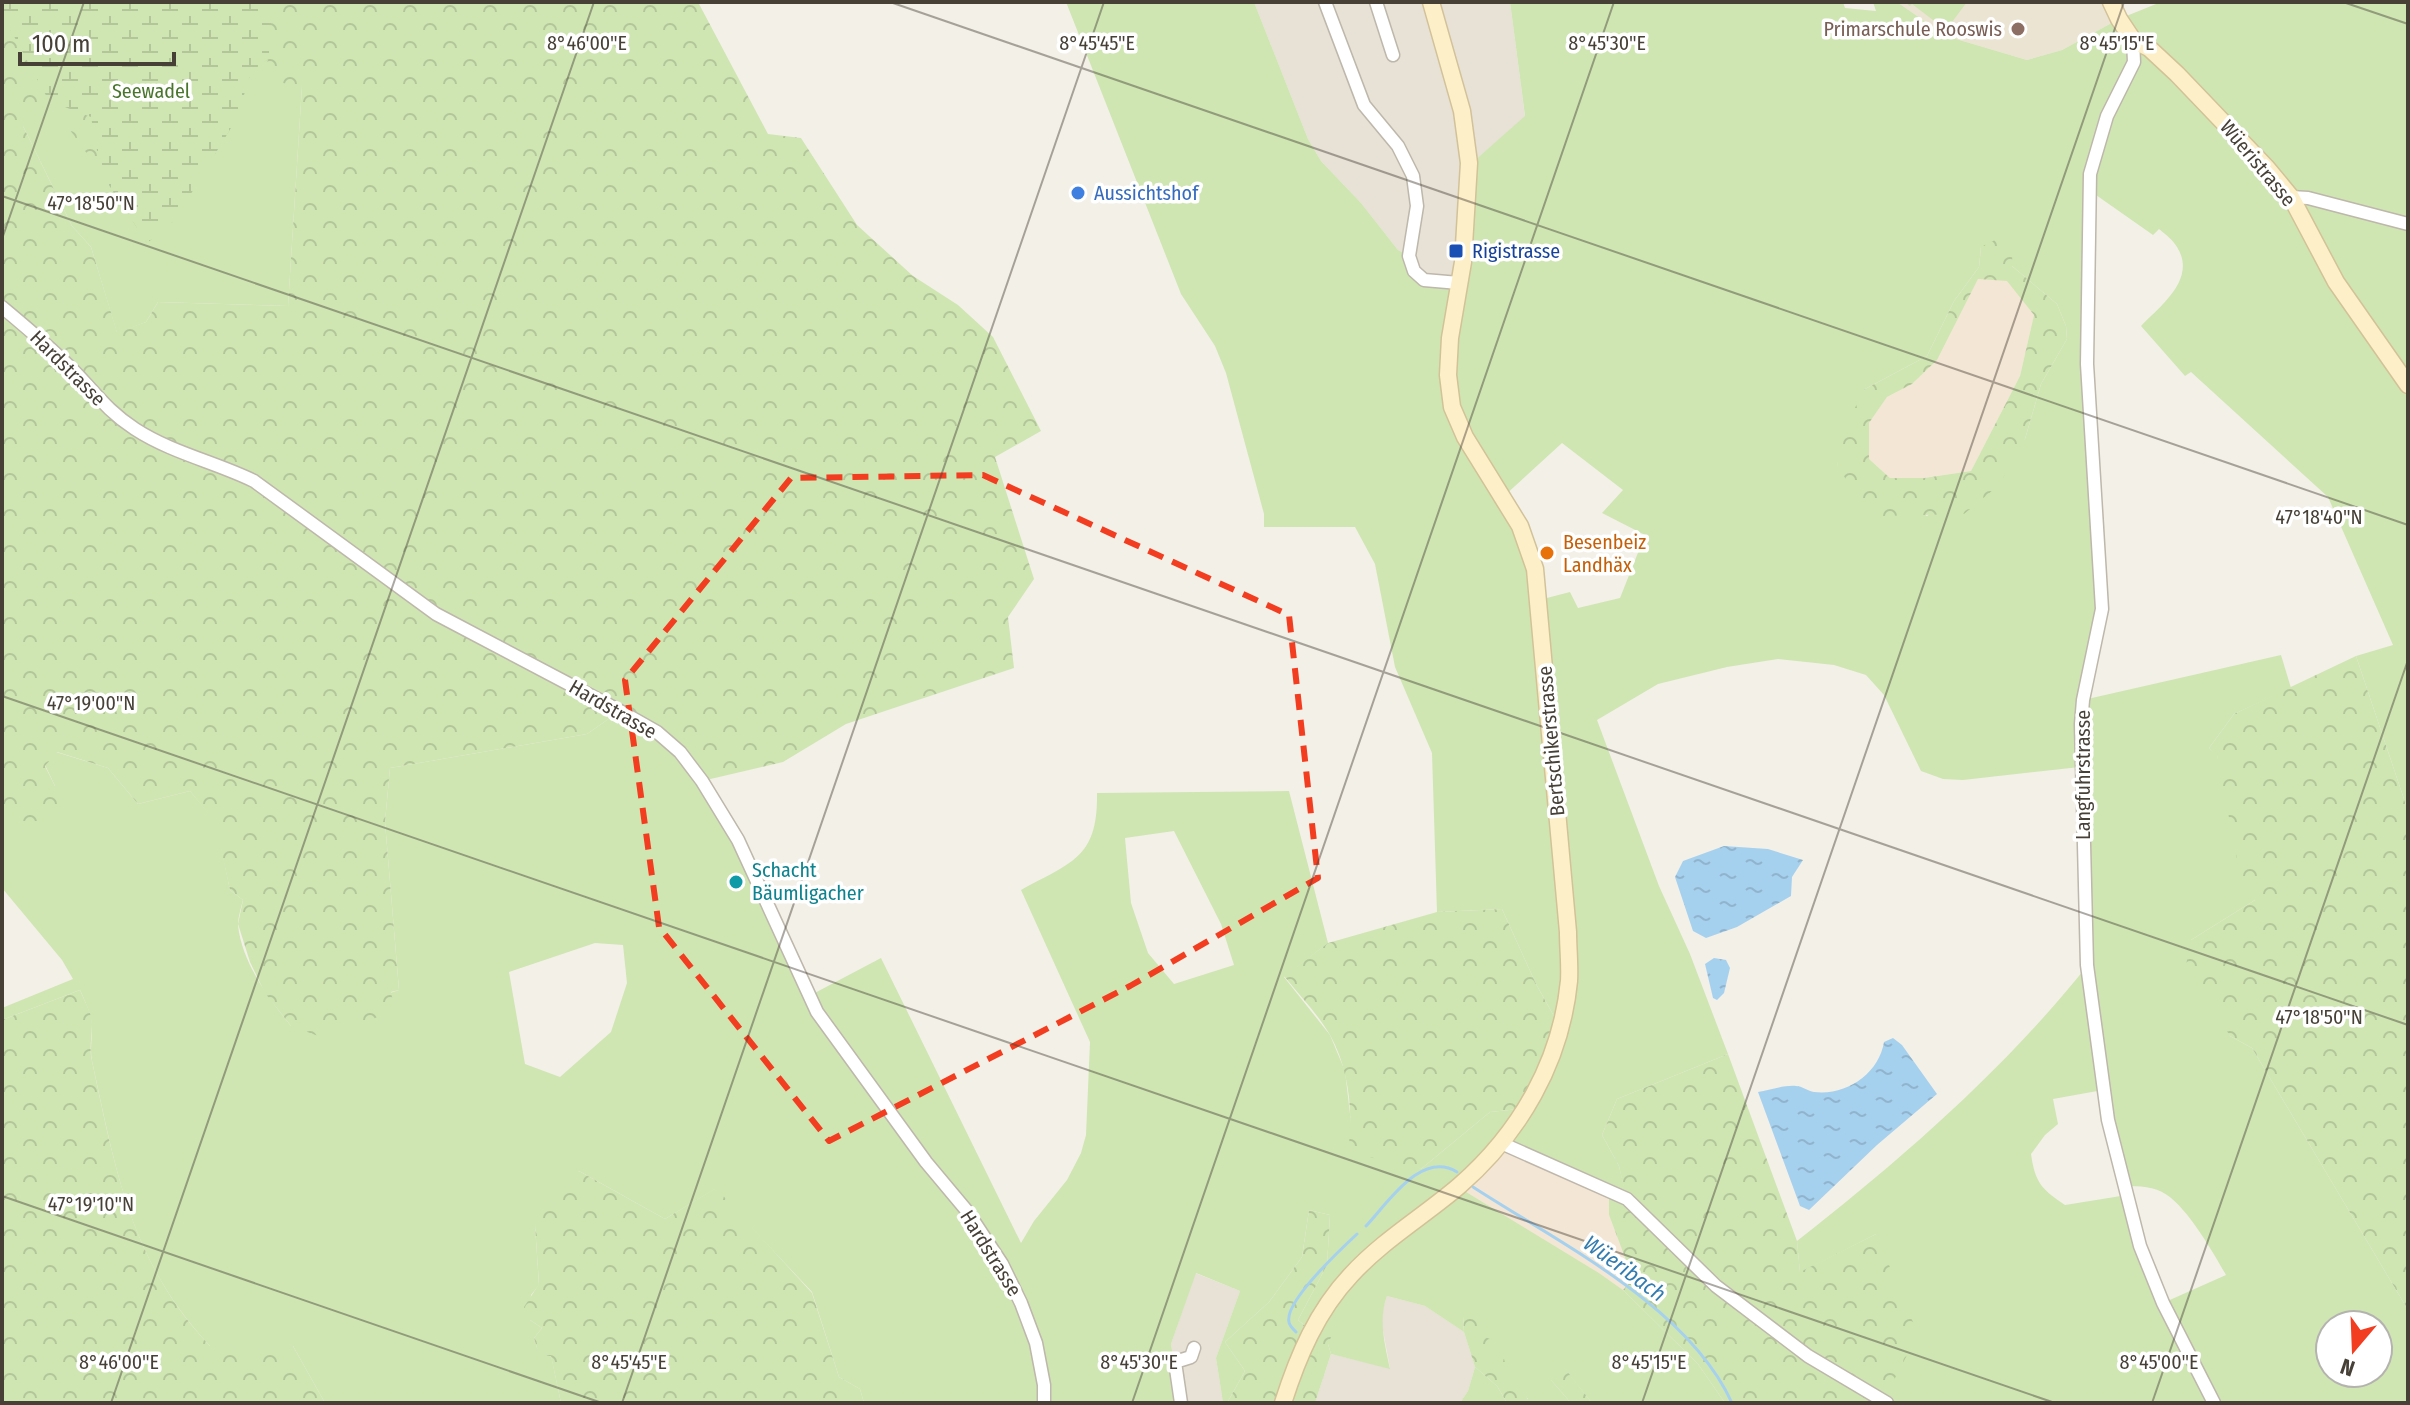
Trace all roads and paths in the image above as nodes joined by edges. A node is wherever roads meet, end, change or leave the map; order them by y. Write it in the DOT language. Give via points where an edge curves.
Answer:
graph roads {
  1 [pos="1325,2"];
  2 [pos="1376,2"];
  3 [pos="1431,2"];
  4 [pos="2111,2"];
  5 [pos="2133,40"];
  6 [pos="1393,55"];
  7 [pos="2291,197"];
  8 [pos="2408,224"];
  9 [pos="1459,283"];
  10 [pos="2,307"];
  11 [pos="2408,385"];
  12 [pos="1501,1143"];
  13 [pos="1194,1348"];
  14 [pos="1044,1403"];
  15 [pos="1181,1403"];
  16 [pos="1283,1403"];
  17 [pos="1887,1403"];
  18 [pos="2214,1403"];
  1 -- 9 [label="street" via="1364,105 1398,146 1413,176 1417,206 1409,256 1414,271 1424,280"];
  2 -- 6 [label="street"];
  3 -- 9 [label="street, Bertschikerstrasse" via="1462,111 1469,163"];
  4 -- 5 [label="street, Wüeristrasse"];
  5 -- 7 [label="street, Wüeristrasse" via="2177,74"];
  5 -- 18 [label="street, Langfuhrstrasse" via="2134,62 2107,116 2090,174 2087,364 2102,609 2081,724 2087,965 2108,1120 2140,1246"];
  7 -- 8 [label="street"];
  7 -- 11 [label="street, Wüeristrasse" via="2336,282"];
  9 -- 12 [label="street, Bertschikerstrasse" via="1450,338 1452,407 1520,526 1535,569 1568,932 1569,981 1547,1070 1528,1108"];
  10 -- 14 [label="street, Hardstrasse" via="136,430 254,481 436,614 657,732 680,752 738,840 817,1012 1002,1264 1036,1343"];
  12 -- 16 [label="street, Bertschikerstrasse" via="1458,1187 1376,1251 1331,1298 1294,1367"];
  12 -- 17 [label="street" via="1627,1199 1716,1286 1808,1356"];
  13 -- 15 [label="street" via="1191,1357 1175,1362"];
}
